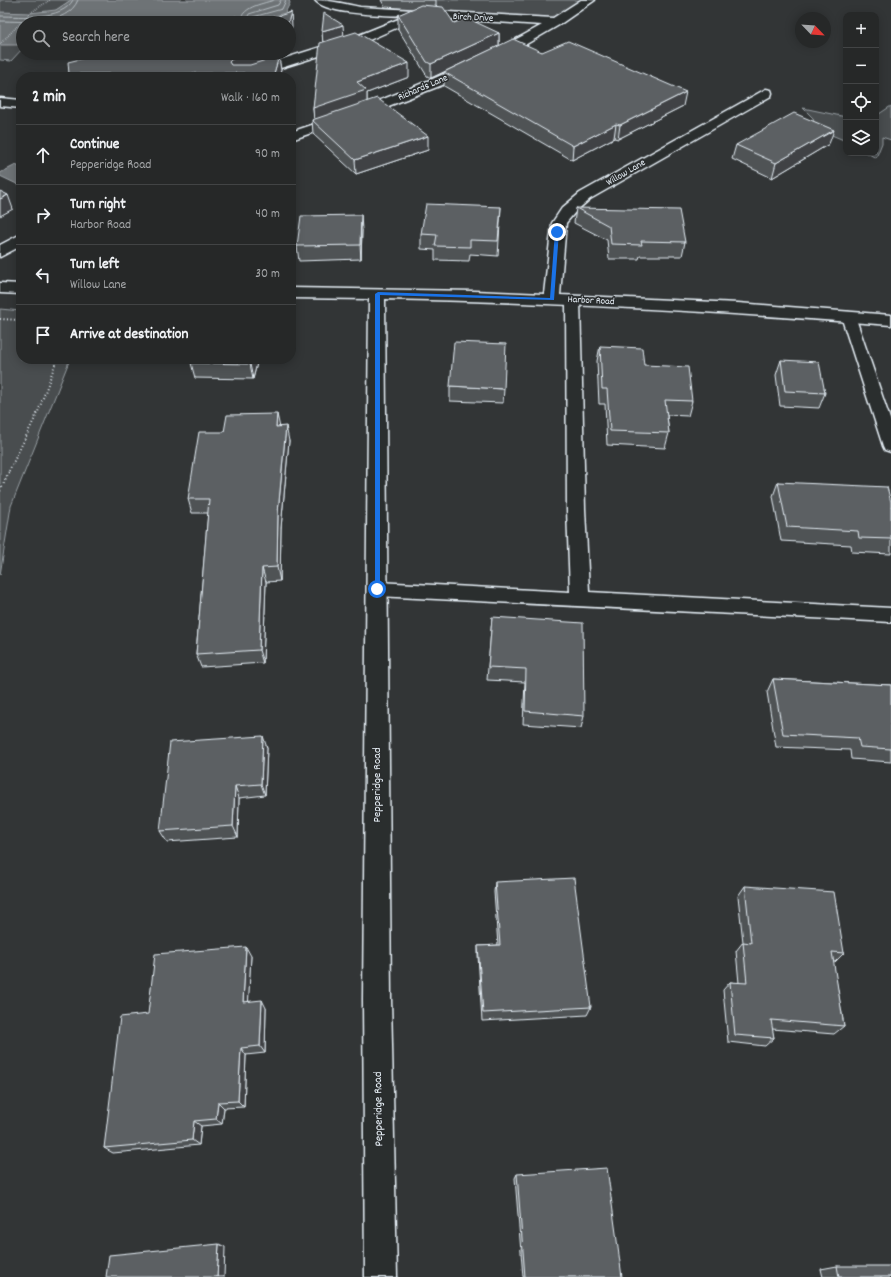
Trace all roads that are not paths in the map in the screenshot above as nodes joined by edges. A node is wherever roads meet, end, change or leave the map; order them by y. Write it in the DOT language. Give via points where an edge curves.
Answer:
graph roads {
  1 [pos="321,0"];
  2 [pos="590,0"];
  3 [pos="420,15"];
  4 [pos="555,22"];
  5 [pos="296,59"];
  6 [pos="293,60"];
  7 [pos="255,72"];
  8 [pos="766,94"];
  9 [pos="0,102"];
  10 [pos="16,104"];
  11 [pos="296,134"];
  12 [pos="16,242"];
  13 [pos="0,252"];
  14 [pos="0,288"];
  15 [pos="16,289"];
  16 [pos="296,293"];
  17 [pos="378,294"];
  18 [pos="552,299"];
  19 [pos="573,300"];
  20 [pos="848,316"];
  21 [pos="891,320"];
  22 [pos="891,446"];
  23 [pos="377,589"];
  24 [pos="580,600"];
  25 [pos="891,615"];
  26 [pos="381,1277"];
  1 -- 3 [label="street, Birch Drive" via="346,8"];
  2 -- 4 [label="street, Richards Lane"];
  3 -- 4 [label="street, Birch Drive"];
  3 -- 5 [label="street" via="363,38"];
  4 -- 11 [label="street, Richards Lane" via="521,42 438,82 369,111"];
  6 -- 7 [label="street"];
  8 -- 18 [label="street, Willow Lane" via="585,196 567,211 557,232"];
  9 -- 10 [label="street"];
  12 -- 13 [label="street"];
  14 -- 15 [label="street"];
  16 -- 17 [label="street, Harbor Road"];
  17 -- 18 [label="street, Harbor Road"];
  17 -- 23 [label="street, Pepperidge Road"];
  18 -- 19 [label="street, Harbor Road"];
  19 -- 20 [label="street, Harbor Road"];
  19 -- 24 [label="lane"];
  20 -- 21 [label="street, Harbor Road"];
  20 -- 22 [label="lane"];
  23 -- 24 [label="lane"];
  23 -- 26 [label="street, Pepperidge Road" via="377,999"];
  24 -- 25 [label="lane"];
}
